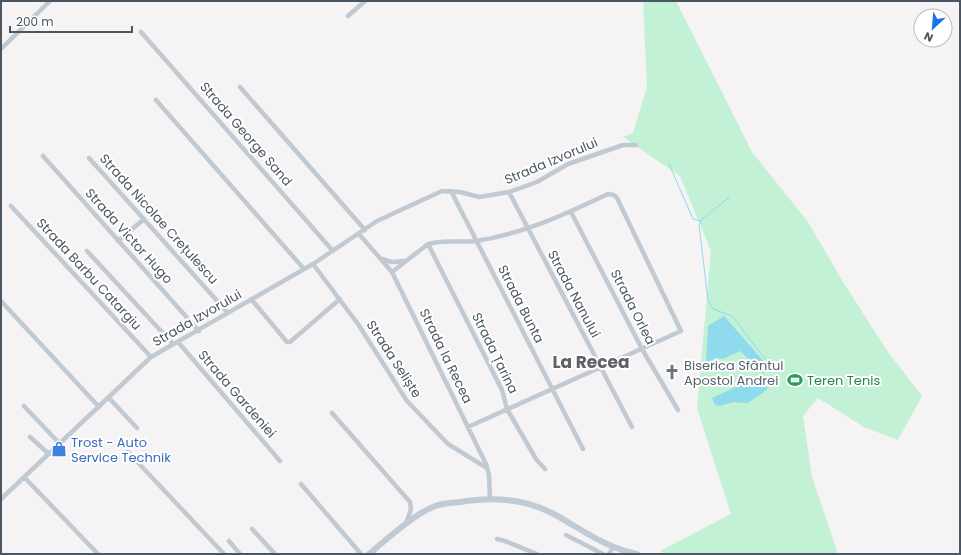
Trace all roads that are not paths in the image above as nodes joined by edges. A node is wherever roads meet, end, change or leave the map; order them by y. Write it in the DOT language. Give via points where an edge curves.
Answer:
graph roads {
  1 [pos="50,1"];
  2 [pos="365,1"];
  3 [pos="348,16"];
  4 [pos="141,32"];
  5 [pos="1,49"];
  6 [pos="240,87"];
  7 [pos="156,100"];
  8 [pos="636,145"];
  9 [pos="42,156"];
  10 [pos="89,158"];
  11 [pos="451,191"];
  12 [pos="509,192"];
  13 [pos="11,206"];
  14 [pos="571,212"];
  15 [pos="144,219"];
  16 [pos="528,229"];
  17 [pos="365,230"];
  18 [pos="359,234"];
  19 [pos="118,241"];
  20 [pos="476,241"];
  21 [pos="428,244"];
  22 [pos="87,251"];
  23 [pos="333,251"];
  24 [pos="379,257"];
  25 [pos="406,261"];
  26 [pos="314,264"];
  27 [pos="304,269"];
  28 [pos="392,272"];
  29 [pos="340,299"];
  30 [pos="251,300"];
  31 [pos="1,301"];
  32 [pos="228,313"];
  33 [pos="199,331"];
  34 [pos="175,343"];
  35 [pos="642,349"];
  36 [pos="151,357"];
  37 [pos="600,367"];
  38 [pos="552,388"];
  39 [pos="110,398"];
  40 [pos="24,406"];
  41 [pos="99,408"];
  42 [pos="507,409"];
  43 [pos="678,410"];
  44 [pos="332,413"];
  45 [pos="468,427"];
  46 [pos="632,427"];
  47 [pos="137,428"];
  48 [pos="30,437"];
  49 [pos="60,444"];
  50 [pos="583,449"];
  51 [pos="128,452"];
  52 [pos="49,454"];
  53 [pos="280,460"];
  54 [pos="487,468"];
  55 [pos="545,469"];
  56 [pos="24,477"];
  57 [pos="301,484"];
  58 [pos="1,499"];
  59 [pos="490,499"];
  60 [pos="405,525"];
  61 [pos="252,529"];
  62 [pos="566,535"];
  63 [pos="497,539"];
  64 [pos="229,541"];
  65 [pos="612,547"];
  66 [pos="98,554"];
  67 [pos="224,554"];
  68 [pos="240,554"];
  69 [pos="275,554"];
  70 [pos="361,554"];
  71 [pos="369,554"];
  72 [pos="537,554"];
  73 [pos="603,554"];
  74 [pos="609,554"];
  75 [pos="637,554"];
  1 -- 5 [label="street"];
  2 -- 3 [label="street"];
  4 -- 23 [label="street, Strada George Sand"];
  6 -- 17 [label="street"];
  7 -- 27 [label="street"];
  8 -- 12 [label="street, Strada Izvorului" via="623,145 575,161 537,182"];
  9 -- 19 [label="street, Strada Victor Hugo"];
  10 -- 15 [label="street, Strada Nicolae Crețulescu"];
  11 -- 12 [label="street, Strada Izvorului" via="479,197"];
  11 -- 17 [label="street, Strada Izvorului" via="442,191 378,221"];
  11 -- 20 [label="street, Strada Bunta"];
  12 -- 16 [label="street, Strada Nanului"];
  13 -- 36 [label="street, Strada Barbu Catargiu"];
  14 -- 16 [label="street"];
  14 -- 35 [label="street, Strada Orlea"];
  14 -- 35 [label="street" via="608,194 614,195 680,331"];
  15 -- 19 [label="street"];
  15 -- 32 [label="street, Strada Nicolae Crețulescu"];
  16 -- 20 [label="street"];
  16 -- 37 [label="street, Strada Nanului"];
  17 -- 18 [label="street, Strada Izvorului"];
  18 -- 23 [label="street, Strada Izvorului"];
  18 -- 24 [label="street, Strada la Recea"];
  19 -- 33 [label="street, Strada Victor Hugo"];
  20 -- 21 [label="street" via="435,241"];
  20 -- 38 [label="street, Strada Bunta"];
  21 -- 25 [label="street"];
  21 -- 42 [label="street, Strada Țarina" via="502,390"];
  22 -- 34 [label="street, Strada Gardeniei"];
  23 -- 26 [label="street, Strada Izvorului"];
  24 -- 25 [label="street" via="392,262"];
  24 -- 28 [label="street, Strada la Recea"];
  25 -- 28 [label="street"];
  26 -- 27 [label="street, Strada Izvorului"];
  26 -- 29 [label="street, Strada Seliște"];
  27 -- 30 [label="street, Strada Izvorului"];
  28 -- 45 [label="street, Strada la Recea"];
  29 -- 30 [label="street" via="290,342 287,342"];
  29 -- 54 [label="street, Strada Seliște" via="407,401 448,444"];
  30 -- 32 [label="street, Strada Izvorului"];
  31 -- 41 [label="street"];
  32 -- 33 [label="street, Strada Izvorului"];
  33 -- 34 [label="street, Strada Izvorului"];
  34 -- 36 [label="street, Strada Izvorului"];
  34 -- 53 [label="street, Strada Gardeniei"];
  35 -- 37 [label="street"];
  35 -- 43 [label="street, Strada Orlea"];
  36 -- 39 [label="street, Strada Izvorului"];
  37 -- 38 [label="street"];
  37 -- 46 [label="street, Strada Nanului"];
  38 -- 42 [label="street"];
  38 -- 50 [label="street, Strada Bunta"];
  39 -- 41 [label="street, Strada Izvorului"];
  39 -- 47 [label="street"];
  40 -- 49 [label="street"];
  41 -- 49 [label="street, Strada Izvorului"];
  42 -- 45 [label="street"];
  42 -- 55 [label="street, Strada Țarina" via="536,459"];
  44 -- 60 [label="street" via="410,502 412,509"];
  45 -- 54 [label="street, Strada la Recea"];
  48 -- 52 [label="street"];
  49 -- 52 [label="street, Strada Izvorului"];
  51 -- 67 [label="street"];
  52 -- 56 [label="street, Strada Izvorului"];
  54 -- 59 [label="street, Strada la Recea"];
  56 -- 58 [label="street, Strada Izvorului"];
  56 -- 66 [label="street"];
  57 -- 70 [label="street"];
  59 -- 60 [label="main road" via="438,505"];
  59 -- 65 [label="main road" via="515,500 538,507"];
  60 -- 71 [label="main road"];
  61 -- 69 [label="street"];
  62 -- 73 [label="street"];
  63 -- 72 [label="street"];
  64 -- 68 [label="street"];
  65 -- 74 [label="street"];
  65 -- 75 [label="main road"];
}
